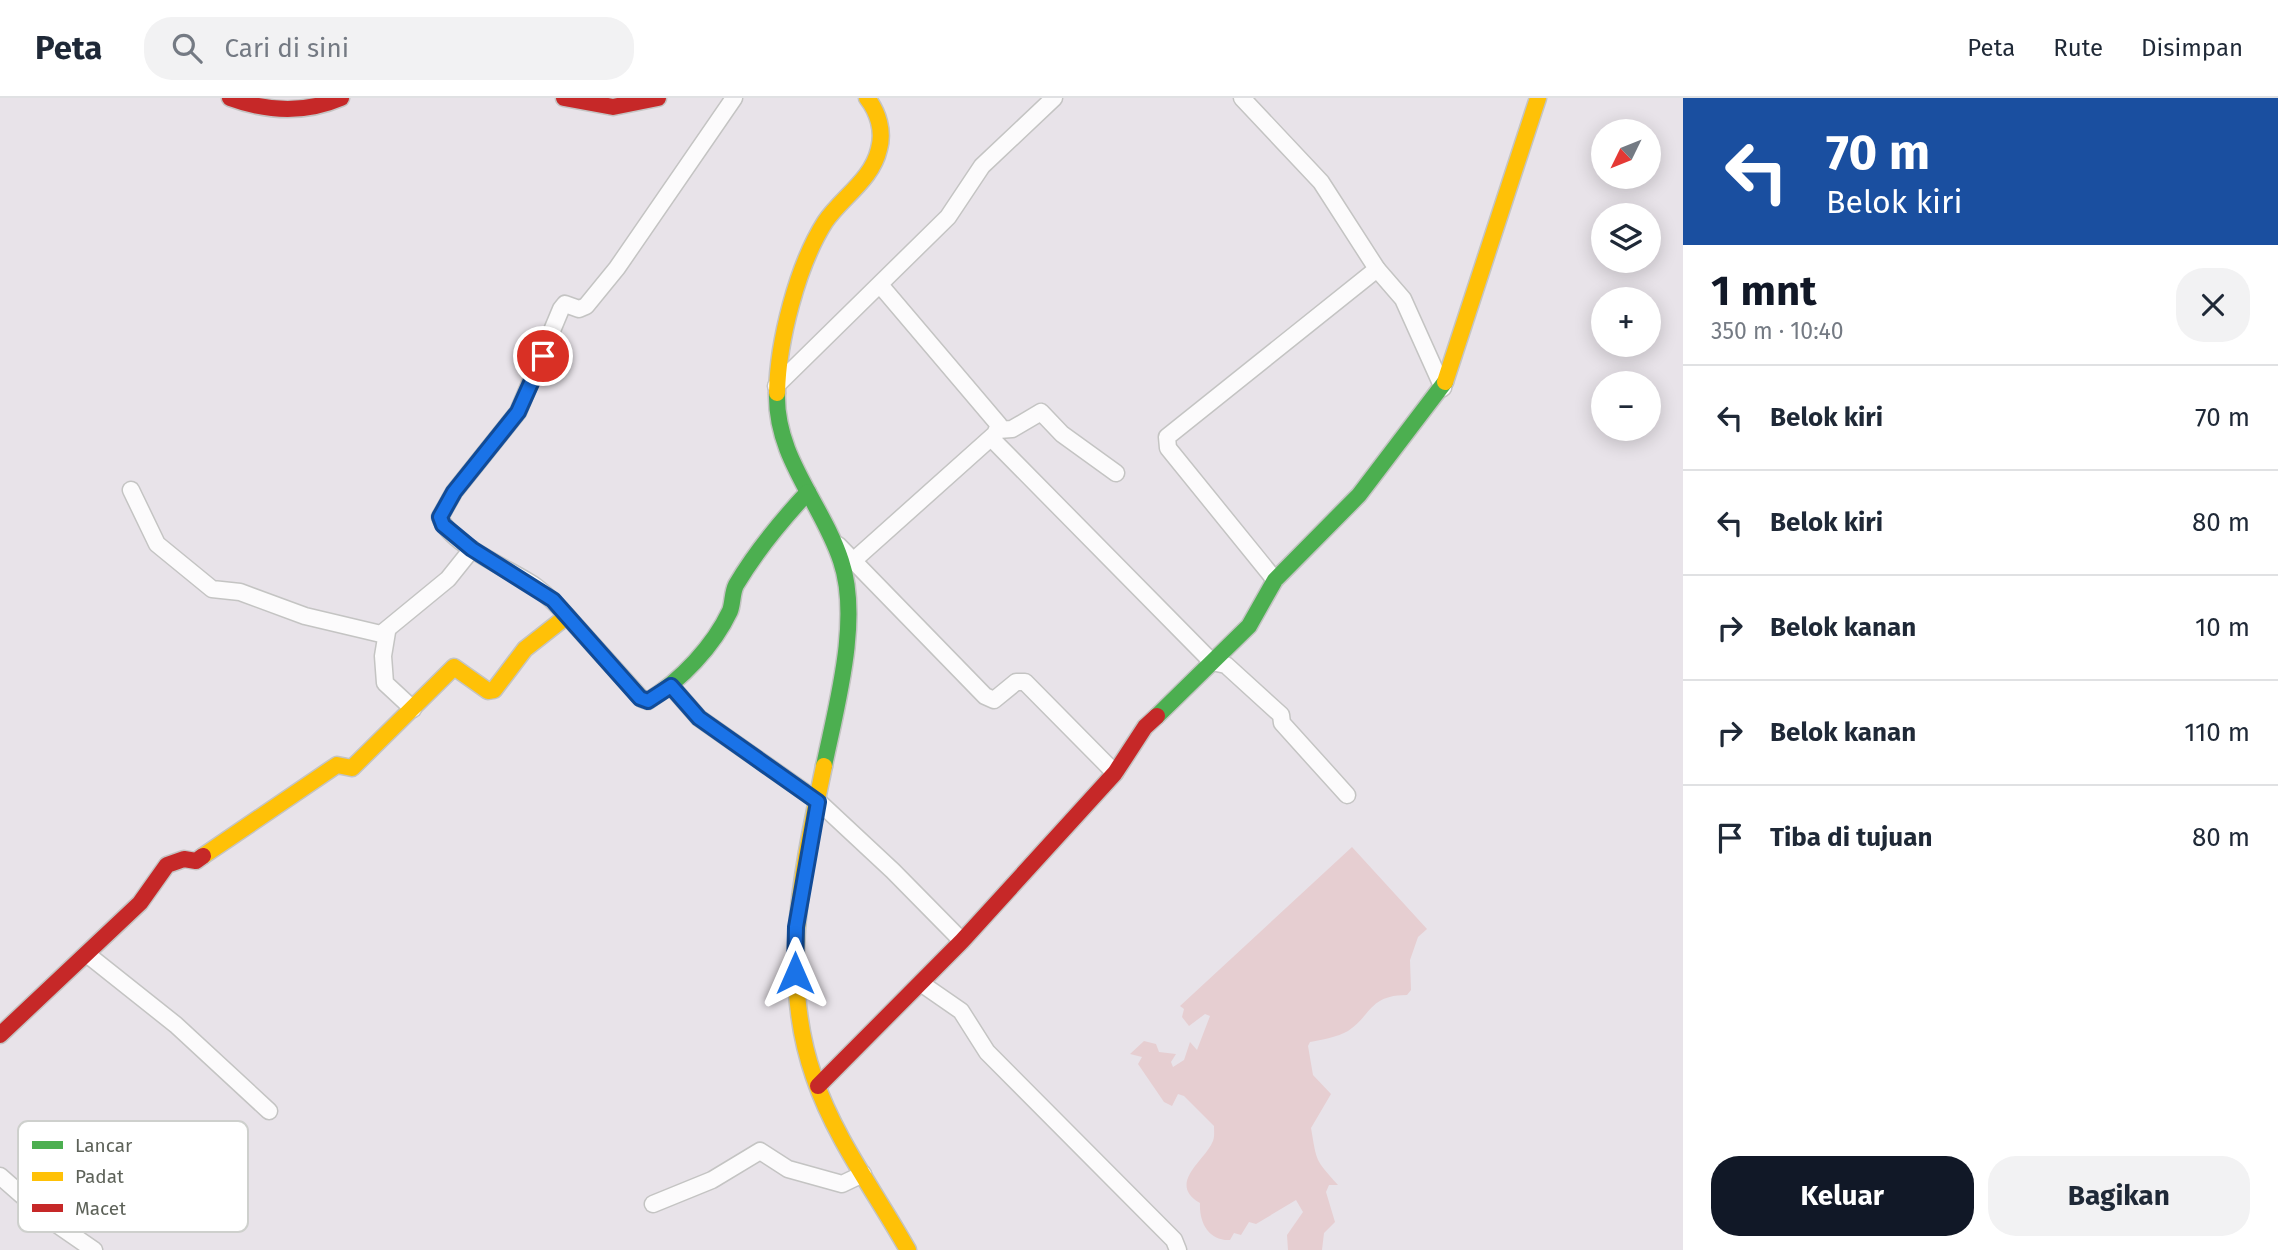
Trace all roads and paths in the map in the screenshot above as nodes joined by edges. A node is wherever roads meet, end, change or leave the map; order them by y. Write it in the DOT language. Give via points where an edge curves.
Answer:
graph roads {
  1 [pos="230,98"];
  2 [pos="341,98"];
  3 [pos="564,98"];
  4 [pos="658,98"];
  5 [pos="734,98"];
  6 [pos="867,98"];
  7 [pos="1054,98"];
  8 [pos="1242,98"];
  9 [pos="1538,98"];
  10 [pos="1377,268"];
  11 [pos="881,286"];
  12 [pos="776,386"];
  13 [pos="1443,388"];
  14 [pos="995,434"];
  15 [pos="1116,473"];
  16 [pos="131,490"];
  17 [pos="807,492"];
  18 [pos="830,536"];
  19 [pos="472,549"];
  20 [pos="853,561"];
  21 [pos="1275,580"];
  22 [pos="567,616"];
  23 [pos="387,632"];
  24 [pos="1212,662"];
  25 [pos="671,686"];
  26 [pos="413,709"];
  27 [pos="1115,772"];
  28 [pos="1347,795"];
  29 [pos="818,802"];
  30 [pos="962,941"];
  31 [pos="88,955"];
  32 [pos="922,984"];
  33 [pos="4,1025"];
  34 [pos="818,1086"];
  35 [pos="269,1111"];
  36 [pos="863,1174"];
  37 [pos="0,1175"];
  38 [pos="18,1191"];
  39 [pos="653,1204"];
  40 [pos="68,1232"];
  41 [pos="94,1250"];
  42 [pos="908,1250"];
  43 [pos="1178,1250"];
  1 -- 2 [label="street" via="254,107 287,110"];
  3 -- 4 [label="street" via="613,107"];
  5 -- 19 [label="street" via="594,297 579,309 565,304 561,309 518,412 454,492 440,517 443,525"];
  6 -- 12 [label="street" via="879,120 879,150 867,175 832,212 811,250"];
  7 -- 11 [label="street" via="982,166 955,209"];
  8 -- 10 [label="street" via="1321,182"];
  9 -- 13 [label="street"];
  10 -- 13 [label="street" via="1402,299"];
  10 -- 21 [label="street" via="1167,437 1168,448"];
  11 -- 12 [label="street"];
  11 -- 14 [label="street" via="997,419"];
  12 -- 17 [label="street" via="781,435"];
  13 -- 21 [label="street" via="1359,495"];
  14 -- 15 [label="street" via="1041,412 1062,434"];
  14 -- 20 [label="street"];
  14 -- 24 [label="street"];
  16 -- 23 [label="street" via="161,549 212,589 305,616"];
  17 -- 18 [label="street"];
  17 -- 25 [label="street" via="734,589 730,610 698,659"];
  18 -- 20 [label="street"];
  18 -- 29 [label="street" via="845,577 846,625 839,693"];
  19 -- 22 [label="street" via="534,586"];
  19 -- 23 [label="street" via="448,579"];
  20 -- 27 [label="street" via="985,696 994,700 1017,682 1024,682"];
  21 -- 24 [label="street" via="1249,626"];
  22 -- 25 [label="street" via="640,698 648,701"];
  22 -- 26 [label="street" via="525,649 494,690 488,691 454,667"];
  23 -- 26 [label="street" via="385,683"];
  24 -- 27 [label="street" via="1145,727"];
  24 -- 28 [label="street" via="1226,665 1281,715 1282,723"];
  25 -- 29 [label="street" via="699,718"];
  26 -- 31 [label="street" via="352,768 337,765 197,861 184,859 167,865 144,900"];
  27 -- 30 [label="street"];
  29 -- 30 [label="street"];
  29 -- 34 [label="street" via="795,954 798,1017"];
  30 -- 32 [label="street"];
  31 -- 33 [label="street"];
  31 -- 35 [label="street" via="176,1025"];
  32 -- 34 [label="street"];
  32 -- 43 [label="street" via="961,1011 987,1052 1174,1240"];
  34 -- 36 [label="street"];
  36 -- 39 [label="street" via="842,1184 788,1169 760,1151 712,1180"];
  36 -- 42 [label="street"];
  37 -- 38 [label="street"];
  40 -- 41 [label="street"];
}
